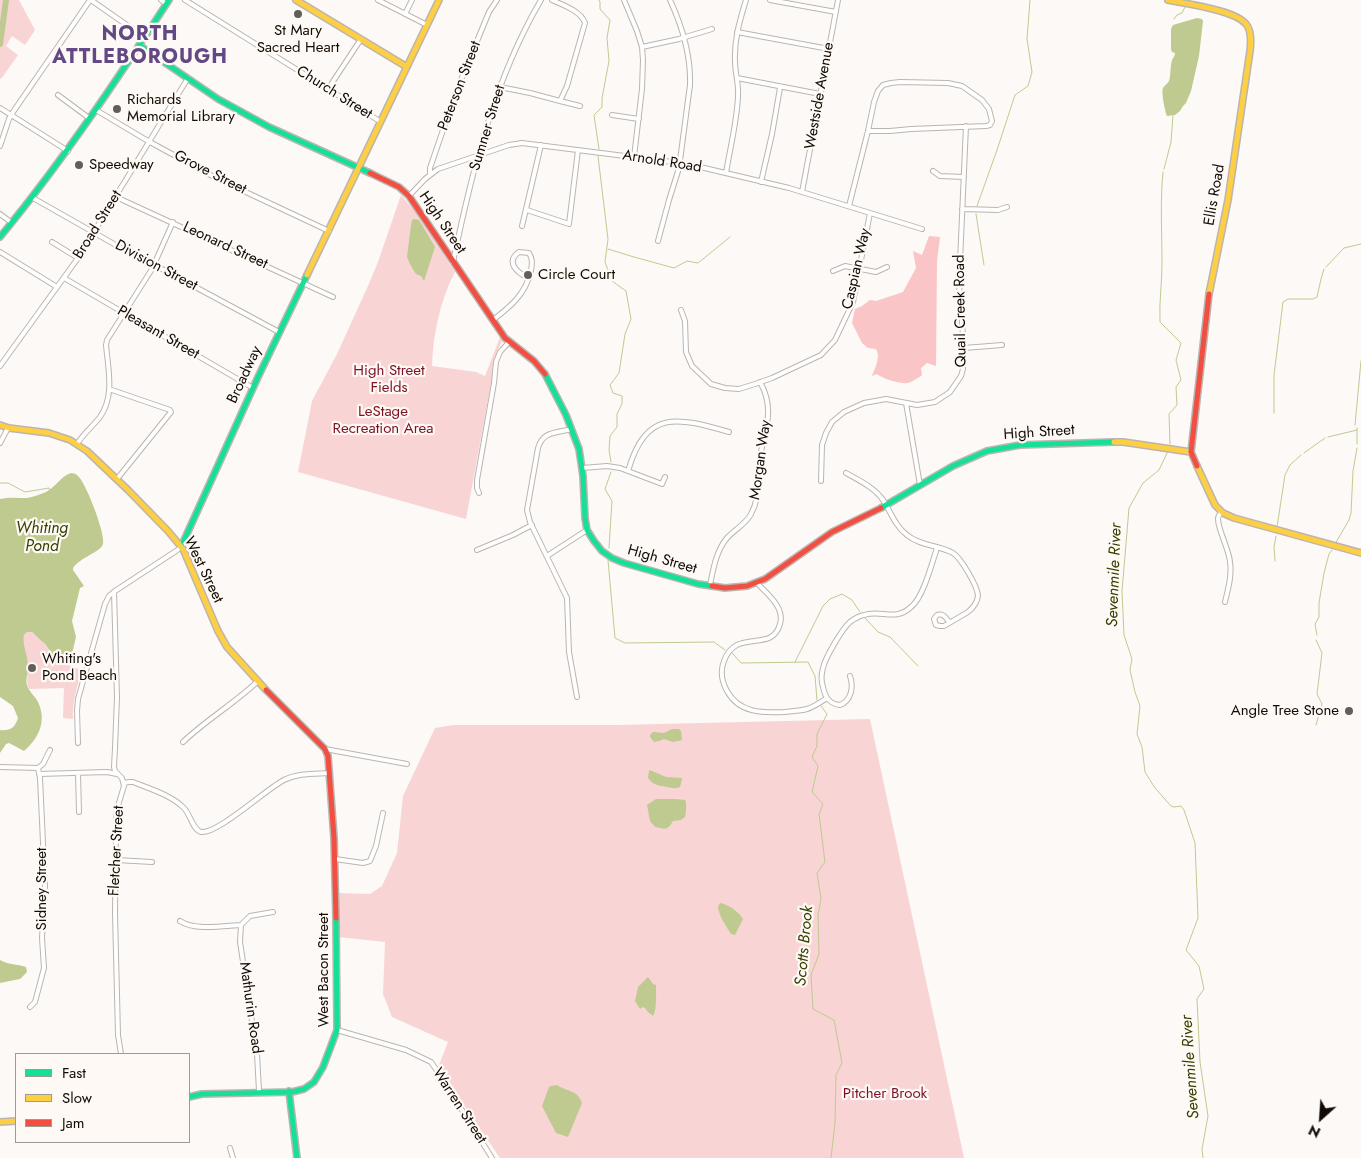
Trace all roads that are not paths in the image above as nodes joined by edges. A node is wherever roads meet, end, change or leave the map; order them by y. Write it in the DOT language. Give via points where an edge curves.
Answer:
graph roads {
  1 [pos="91,0"];
  2 [pos="161,0"];
  3 [pos="185,0"];
  4 [pos="297,0"];
  5 [pos="378,0"];
  6 [pos="412,0"];
  7 [pos="439,0"];
  8 [pos="497,0"];
  9 [pos="541,0"];
  10 [pos="552,0"];
  11 [pos="624,0"];
  12 [pos="676,0"];
  13 [pos="746,0"];
  14 [pos="770,0"];
  15 [pos="838,0"];
  16 [pos="1168,0"];
  17 [pos="167,2"];
  18 [pos="670,2"];
  19 [pos="836,12"];
  20 [pos="405,14"];
  21 [pos="427,25"];
  22 [pos="712,29"];
  23 [pos="737,32"];
  24 [pos="144,37"];
  25 [pos="683,38"];
  26 [pos="360,39"];
  27 [pos="139,45"];
  28 [pos="642,47"];
  29 [pos="829,49"];
  30 [pos="407,67"];
  31 [pos="188,78"];
  32 [pos="737,78"];
  33 [pos="500,87"];
  34 [pos="780,88"];
  35 [pos="328,89"];
  36 [pos="820,94"];
  37 [pos="58,95"];
  38 [pos="560,102"];
  39 [pos="580,106"];
  40 [pos="0,108"];
  41 [pos="95,110"];
  42 [pos="12,115"];
  43 [pos="612,116"];
  44 [pos="89,118"];
  45 [pos="639,119"];
  46 [pos="381,122"];
  47 [pos="966,126"];
  48 [pos="868,131"];
  49 [pos="150,142"];
  50 [pos="541,145"];
  51 [pos="0,146"];
  52 [pos="578,150"];
  53 [pos="68,151"];
  54 [pos="478,155"];
  55 [pos="634,157"];
  56 [pos="680,163"];
  57 [pos="359,168"];
  58 [pos="933,171"];
  59 [pos="726,173"];
  60 [pos="430,175"];
  61 [pos="964,177"];
  62 [pos="762,182"];
  63 [pos="802,192"];
  64 [pos="409,196"];
  65 [pos="116,197"];
  66 [pos="33,198"];
  67 [pos="849,206"];
  68 [pos="1007,207"];
  69 [pos="962,209"];
  70 [pos="527,210"];
  71 [pos="870,213"];
  72 [pos="0,214"];
  73 [pos="173,222"];
  74 [pos="12,223"];
  75 [pos="522,226"];
  76 [pos="922,229"];
  77 [pos="329,230"];
  78 [pos="94,232"];
  79 [pos="0,237"];
  80 [pos="658,241"];
  81 [pos="52,242"];
  82 [pos="0,252"];
  83 [pos="78,258"];
  84 [pos="453,262"];
  85 [pos="153,266"];
  86 [pos="887,267"];
  87 [pos="859,269"];
  88 [pos="833,271"];
  89 [pos="64,278"];
  90 [pos="529,278"];
  91 [pos="303,282"];
  92 [pos="57,287"];
  93 [pos="333,297"];
  94 [pos="680,310"];
  95 [pos="124,313"];
  96 [pos="493,320"];
  97 [pos="280,332"];
  98 [pos="509,342"];
  99 [pos="1002,345"];
  100 [pos="964,348"];
  101 [pos="1,364"];
  102 [pos="760,382"];
  103 [pos="253,388"];
  104 [pos="109,390"];
  105 [pos="906,403"];
  106 [pos="0,425"];
  107 [pos="8,428"];
  108 [pos="572,429"];
  109 [pos="729,432"];
  110 [pos="0,443"];
  111 [pos="77,444"];
  112 [pos="1192,452"];
  113 [pos="582,468"];
  114 [pos="628,471"];
  115 [pos="846,473"];
  116 [pos="665,478"];
  117 [pos="117,479"];
  118 [pos="821,481"];
  119 [pos="920,485"];
  120 [pos="479,493"];
  121 [pos="886,506"];
  122 [pos="1222,512"];
  123 [pos="532,525"];
  124 [pos="588,530"];
  125 [pos="181,546"];
  126 [pos="937,548"];
  127 [pos="477,550"];
  128 [pos="1361,553"];
  129 [pos="546,556"];
  130 [pos="756,583"];
  131 [pos="710,585"];
  132 [pos="114,592"];
  133 [pos="1225,602"];
  134 [pos="949,622"];
  135 [pos="850,676"];
  136 [pos="258,680"];
  137 [pos="577,697"];
  138 [pos="827,698"];
  139 [pos="183,742"];
  140 [pos="78,743"];
  141 [pos="325,749"];
  142 [pos="50,750"];
  143 [pos="408,764"];
  144 [pos="0,767"];
  145 [pos="38,768"];
  146 [pos="78,773"];
  147 [pos="329,773"];
  148 [pos="39,774"];
  149 [pos="118,774"];
  150 [pos="124,784"];
  151 [pos="79,812"];
  152 [pos="383,813"];
  153 [pos="335,859"];
  154 [pos="116,860"];
  155 [pos="152,862"];
  156 [pos="273,912"];
  157 [pos="180,922"];
  158 [pos="240,925"];
  159 [pos="30,1008"];
  160 [pos="337,1030"];
  161 [pos="121,1053"];
  162 [pos="288,1091"];
  163 [pos="259,1092"];
  164 [pos="190,1097"];
  165 [pos="15,1121"];
  166 [pos="0,1122"];
  167 [pos="230,1148"];
  168 [pos="233,1158"];
  169 [pos="298,1158"];
  170 [pos="492,1158"];
  1 -- 24 [label="street"];
  1 -- 42 [label="street"];
  2 -- 17 [label="street"];
  3 -- 35 [label="street, Church Street"];
  4 -- 26 [label="street"];
  5 -- 20 [label="street"];
  6 -- 20 [label="street"];
  7 -- 21 [label="street, Broadway"];
  8 -- 60 [label="street, Peterson Street" via="456,92"];
  9 -- 33 [label="street, Sumner Street" via="528,21"];
  10 -- 38 [label="street" via="576,12 586,23"];
  11 -- 28 [label="street"];
  12 -- 18 [label="street"];
  13 -- 23 [label="street"];
  14 -- 19 [label="street"];
  15 -- 19 [label="street, Westside Avenue"];
  16 -- 112 [label="street, Ellis Road" via="1236,17 1244,22 1251,39 1228,200 1209,294"];
  17 -- 24 [label="street"];
  18 -- 25 [label="street"];
  19 -- 29 [label="street, Westside Avenue"];
  20 -- 21 [label="street"];
  21 -- 30 [label="street, Broadway"];
  22 -- 25 [label="street"];
  23 -- 29 [label="street"];
  23 -- 32 [label="street" via="734,60"];
  24 -- 27 [label="street"];
  25 -- 28 [label="street"];
  25 -- 56 [label="street" via="690,74"];
  26 -- 30 [label="street"];
  26 -- 35 [label="street"];
  27 -- 31 [label="street, High Street"];
  27 -- 41 [label="street"];
  28 -- 45 [label="street" via="644,74"];
  29 -- 36 [label="street, Westside Avenue"];
  30 -- 46 [label="street, Broadway"];
  31 -- 49 [label="street, Broad Street"];
  31 -- 57 [label="street, High Street" via="269,127"];
  32 -- 34 [label="street"];
  32 -- 59 [label="street" via="738,104"];
  33 -- 38 [label="street"];
  33 -- 54 [label="street, Sumner Street"];
  34 -- 36 [label="street"];
  34 -- 62 [label="street"];
  35 -- 46 [label="street, Church Street"];
  36 -- 63 [label="street, Westside Avenue"];
  37 -- 44 [label="street"];
  38 -- 39 [label="street"];
  40 -- 42 [label="street"];
  41 -- 44 [label="street"];
  41 -- 49 [label="street, Grove Street"];
  42 -- 51 [label="street"];
  42 -- 53 [label="street"];
  43 -- 45 [label="street"];
  44 -- 53 [label="street"];
  45 -- 55 [label="street"];
  46 -- 57 [label="street, Broadway"];
  47 -- 48 [label="street"];
  47 -- 48 [label="street" via="986,126 992,122 989,109 982,100 962,86 890,83 883,85 876,95"];
  47 -- 61 [label="street, Quail Creek Road"];
  48 -- 67 [label="street"];
  49 -- 65 [label="street, Broad Street"];
  49 -- 77 [label="street, Grove Street" via="218,179"];
  50 -- 52 [label="street, Arnold Road"];
  50 -- 54 [label="street, Arnold Road" via="516,144"];
  50 -- 70 [label="street"];
  52 -- 55 [label="street, Arnold Road"];
  52 -- 70 [label="street" via="569,224"];
  53 -- 66 [label="street"];
  54 -- 60 [label="street, Arnold Road"];
  54 -- 84 [label="street, Sumner Street"];
  55 -- 56 [label="street, Arnold Road"];
  56 -- 59 [label="street, Arnold Road"];
  56 -- 80 [label="street"];
  57 -- 64 [label="street, High Street" via="387,180"];
  57 -- 77 [label="street, Broadway"];
  58 -- 61 [label="street" via="940,176"];
  59 -- 62 [label="street, Arnold Road"];
  60 -- 64 [label="street, Arnold Road"];
  61 -- 69 [label="street, Quail Creek Road"];
  62 -- 63 [label="street, Arnold Road"];
  63 -- 67 [label="street, Arnold Road"];
  64 -- 84 [label="street, High Street"];
  65 -- 73 [label="street, Leonard Street"];
  65 -- 78 [label="street, Broad Street"];
  66 -- 74 [label="street"];
  66 -- 78 [label="street, Division Street"];
  67 -- 71 [label="street, Arnold Road"];
  68 -- 69 [label="street" via="998,210"];
  69 -- 100 [label="street, Quail Creek Road" via="958,284"];
  70 -- 75 [label="street"];
  71 -- 76 [label="street, Arnold Road"];
  71 -- 87 [label="street, Caspian Way"];
  72 -- 74 [label="street"];
  73 -- 85 [label="street"];
  73 -- 91 [label="street, Leonard Street"];
  74 -- 79 [label="street"];
  77 -- 91 [label="street, Broadway"];
  78 -- 83 [label="street, Broad Street"];
  78 -- 85 [label="street, Division Street"];
  81 -- 83 [label="street"];
  82 -- 92 [label="street"];
  83 -- 89 [label="street, Broad Street"];
  84 -- 96 [label="street, High Street"];
  85 -- 95 [label="street"];
  85 -- 97 [label="street, Division Street"];
  86 -- 87 [label="street" via="876,272"];
  87 -- 88 [label="street" via="845,266"];
  87 -- 102 [label="street, Caspian Way" via="853,302 830,347 821,355"];
  89 -- 92 [label="street, Broad Street"];
  89 -- 95 [label="street, Pleasant Street"];
  90 -- 90 [label="street" via="533,263 531,256 519,252 513,259 513,265"];
  90 -- 96 [label="street" via="521,296"];
  91 -- 93 [label="street, Leonard Street"];
  91 -- 97 [label="street, Broadway"];
  92 -- 101 [label="street, Broad Street"];
  94 -- 102 [label="street, Caspian Way" via="685,321 686,352 692,366 702,376 711,384 725,388 739,389"];
  95 -- 103 [label="street, Pleasant Street"];
  95 -- 104 [label="street" via="106,342"];
  96 -- 98 [label="street, High Street"];
  97 -- 103 [label="street, Broadway"];
  98 -- 108 [label="street, High Street" via="542,370"];
  98 -- 120 [label="street" via="498,354 496,362 477,480"];
  99 -- 100 [label="street"];
  100 -- 105 [label="street, Quail Creek Road" via="964,369 950,392 935,402"];
  102 -- 131 [label="street, Morgan Way" via="767,399 768,422 757,471 756,505 748,519 720,549"];
  103 -- 125 [label="street, Broadway"];
  104 -- 111 [label="street" via="102,413"];
  104 -- 117 [label="street" via="171,412"];
  105 -- 118 [label="street, Quail Creek Road" via="886,399 864,403 832,422 822,445"];
  105 -- 119 [label="street"];
  106 -- 107 [label="street, West Street"];
  107 -- 110 [label="street"];
  107 -- 111 [label="street, West Street" via="49,433"];
  108 -- 113 [label="street, High Street"];
  108 -- 123 [label="street" via="544,436 539,444 528,510"];
  109 -- 114 [label="street" via="686,421 662,424 640,441"];
  111 -- 117 [label="street, West Street"];
  112 -- 119 [label="street, High Street" via="1123,442 1009,446 969,458"];
  112 -- 122 [label="street" via="1215,505"];
  113 -- 114 [label="street" via="611,467"];
  113 -- 124 [label="street, High Street"];
  114 -- 116 [label="street" via="662,484"];
  115 -- 121 [label="street" via="878,494"];
  117 -- 125 [label="street, West Street"];
  119 -- 121 [label="street, High Street"];
  121 -- 126 [label="street" via="898,526 908,535"];
  121 -- 130 [label="street, High Street" via="832,532"];
  122 -- 128 [label="street"];
  122 -- 133 [label="street" via="1218,521 1230,562"];
  123 -- 127 [label="street"];
  123 -- 129 [label="street"];
  124 -- 129 [label="street"];
  124 -- 131 [label="street, High Street" via="602,551 618,561"];
  125 -- 132 [label="street, Broadway"];
  125 -- 136 [label="street, West Street" via="223,642"];
  126 -- 134 [label="street" via="958,556 977,592 973,608"];
  126 -- 138 [label="street" via="921,594 912,607 889,616 865,614 846,627 823,667 822,681"];
  129 -- 137 [label="street" via="567,602 569,652"];
  130 -- 131 [label="street, High Street" via="736,588"];
  130 -- 138 [label="street" via="779,609 780,623 768,639 745,642 729,652 722,670 728,693 743,706 762,712 805,710"];
  132 -- 140 [label="street, Broadway" via="105,604 78,699"];
  132 -- 149 [label="street" via="114,767"];
  135 -- 138 [label="street" via="852,688 845,703 837,705"];
  136 -- 139 [label="street"];
  136 -- 141 [label="street, West Street"];
  141 -- 143 [label="street"];
  141 -- 147 [label="street, West Bacon Street"];
  142 -- 145 [label="street"];
  144 -- 145 [label="street"];
  145 -- 148 [label="street, Sidney Street"];
  146 -- 148 [label="street"];
  146 -- 149 [label="street"];
  146 -- 151 [label="street"];
  147 -- 150 [label="street" via="303,775 276,784 218,827 207,831 198,831 189,814 178,803 133,782"];
  147 -- 153 [label="street, West Bacon Street"];
  148 -- 159 [label="street, Sidney Street" via="45,886 44,968"];
  149 -- 150 [label="street"];
  150 -- 154 [label="street, Fletcher Street" via="117,809"];
  152 -- 153 [label="street" via="370,861"];
  153 -- 160 [label="street, West Bacon Street"];
  154 -- 155 [label="street"];
  154 -- 161 [label="street, Fletcher Street"];
  156 -- 158 [label="street" via="250,916"];
  157 -- 158 [label="street" via="194,927"];
  158 -- 163 [label="street, Mathurin Road"];
  160 -- 162 [label="street, West Bacon Street" via="314,1082 308,1088"];
  160 -- 170 [label="street, Warren Street" via="406,1050 430,1062"];
  162 -- 163 [label="street, West Bacon Street"];
  162 -- 169 [label="street"];
  163 -- 164 [label="street, West Bacon Street"];
  165 -- 166 [label="street"];
  167 -- 168 [label="street"];
}
